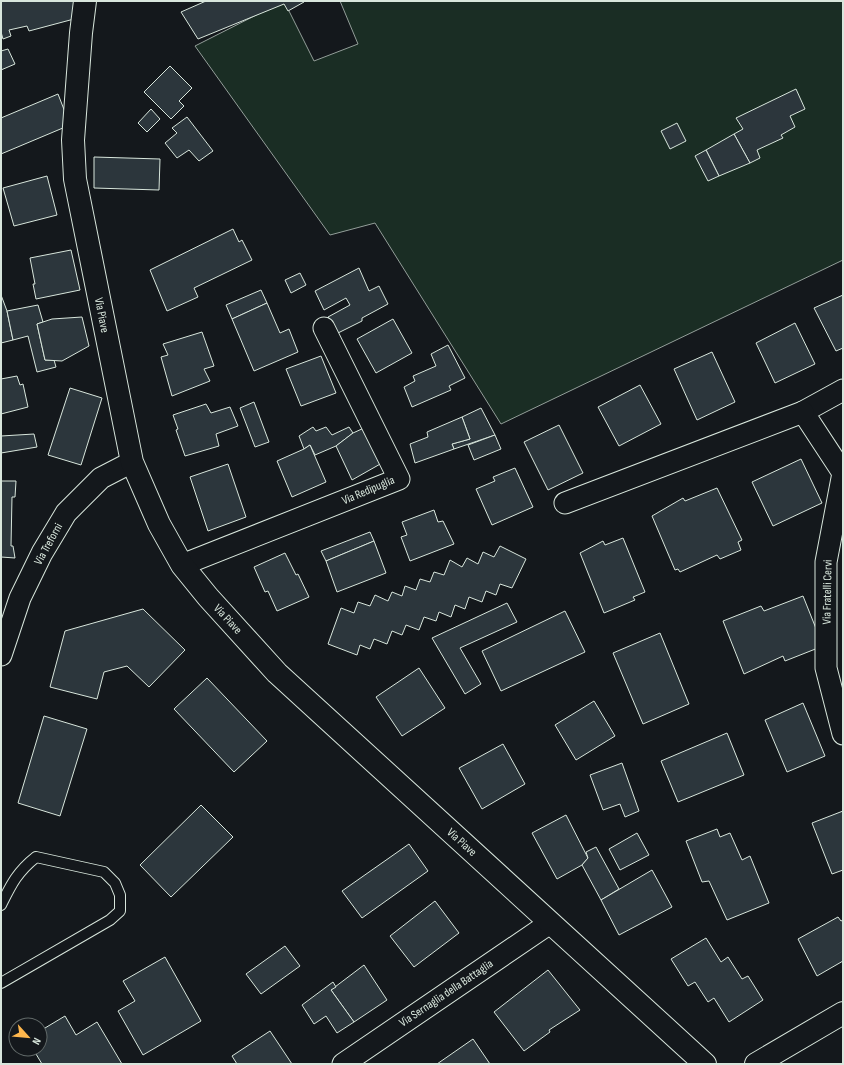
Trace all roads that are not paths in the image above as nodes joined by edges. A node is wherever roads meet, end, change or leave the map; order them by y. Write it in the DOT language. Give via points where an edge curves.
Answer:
graph roads {
  1 [pos="85,1"];
  2 [pos="324,328"];
  3 [pos="843,390"];
  4 [pos="803,412"];
  5 [pos="132,462"];
  6 [pos="565,503"];
  7 [pos="182,565"];
  8 [pos="1,655"];
  9 [pos="843,734"];
  10 [pos="1,905"];
  11 [pos="550,922"];
  12 [pos="1,983"];
  13 [pos="843,1013"];
  14 [pos="701,1063"];
  15 [pos="343,1064"];
  16 [pos="756,1064"];
  1 -- 5 [label="main road, Via Piave" via="73,140 75,179"];
  2 -- 7 [label="street, Via Redipuglia" via="399,479"];
  3 -- 4 [label="street"];
  4 -- 6 [label="street"];
  4 -- 9 [label="street, Via Fratelli Cervi" via="843,473 826,562 826,668"];
  5 -- 7 [label="main road, Via Piave" via="159,524"];
  5 -- 8 [label="street, Via Treforni" via="101,478 66,513 42,553 20,598"];
  7 -- 11 [label="main road, Via Piave" via="277,674"];
  10 -- 12 [label="lane" via="14,880 36,857 104,872 115,883 120,895 120,911 110,920"];
  11 -- 14 [label="main road, Via Piave"];
  11 -- 15 [label="street, Via Sernaglia della Battaglia"];
  13 -- 16 [label="main road"];
}
